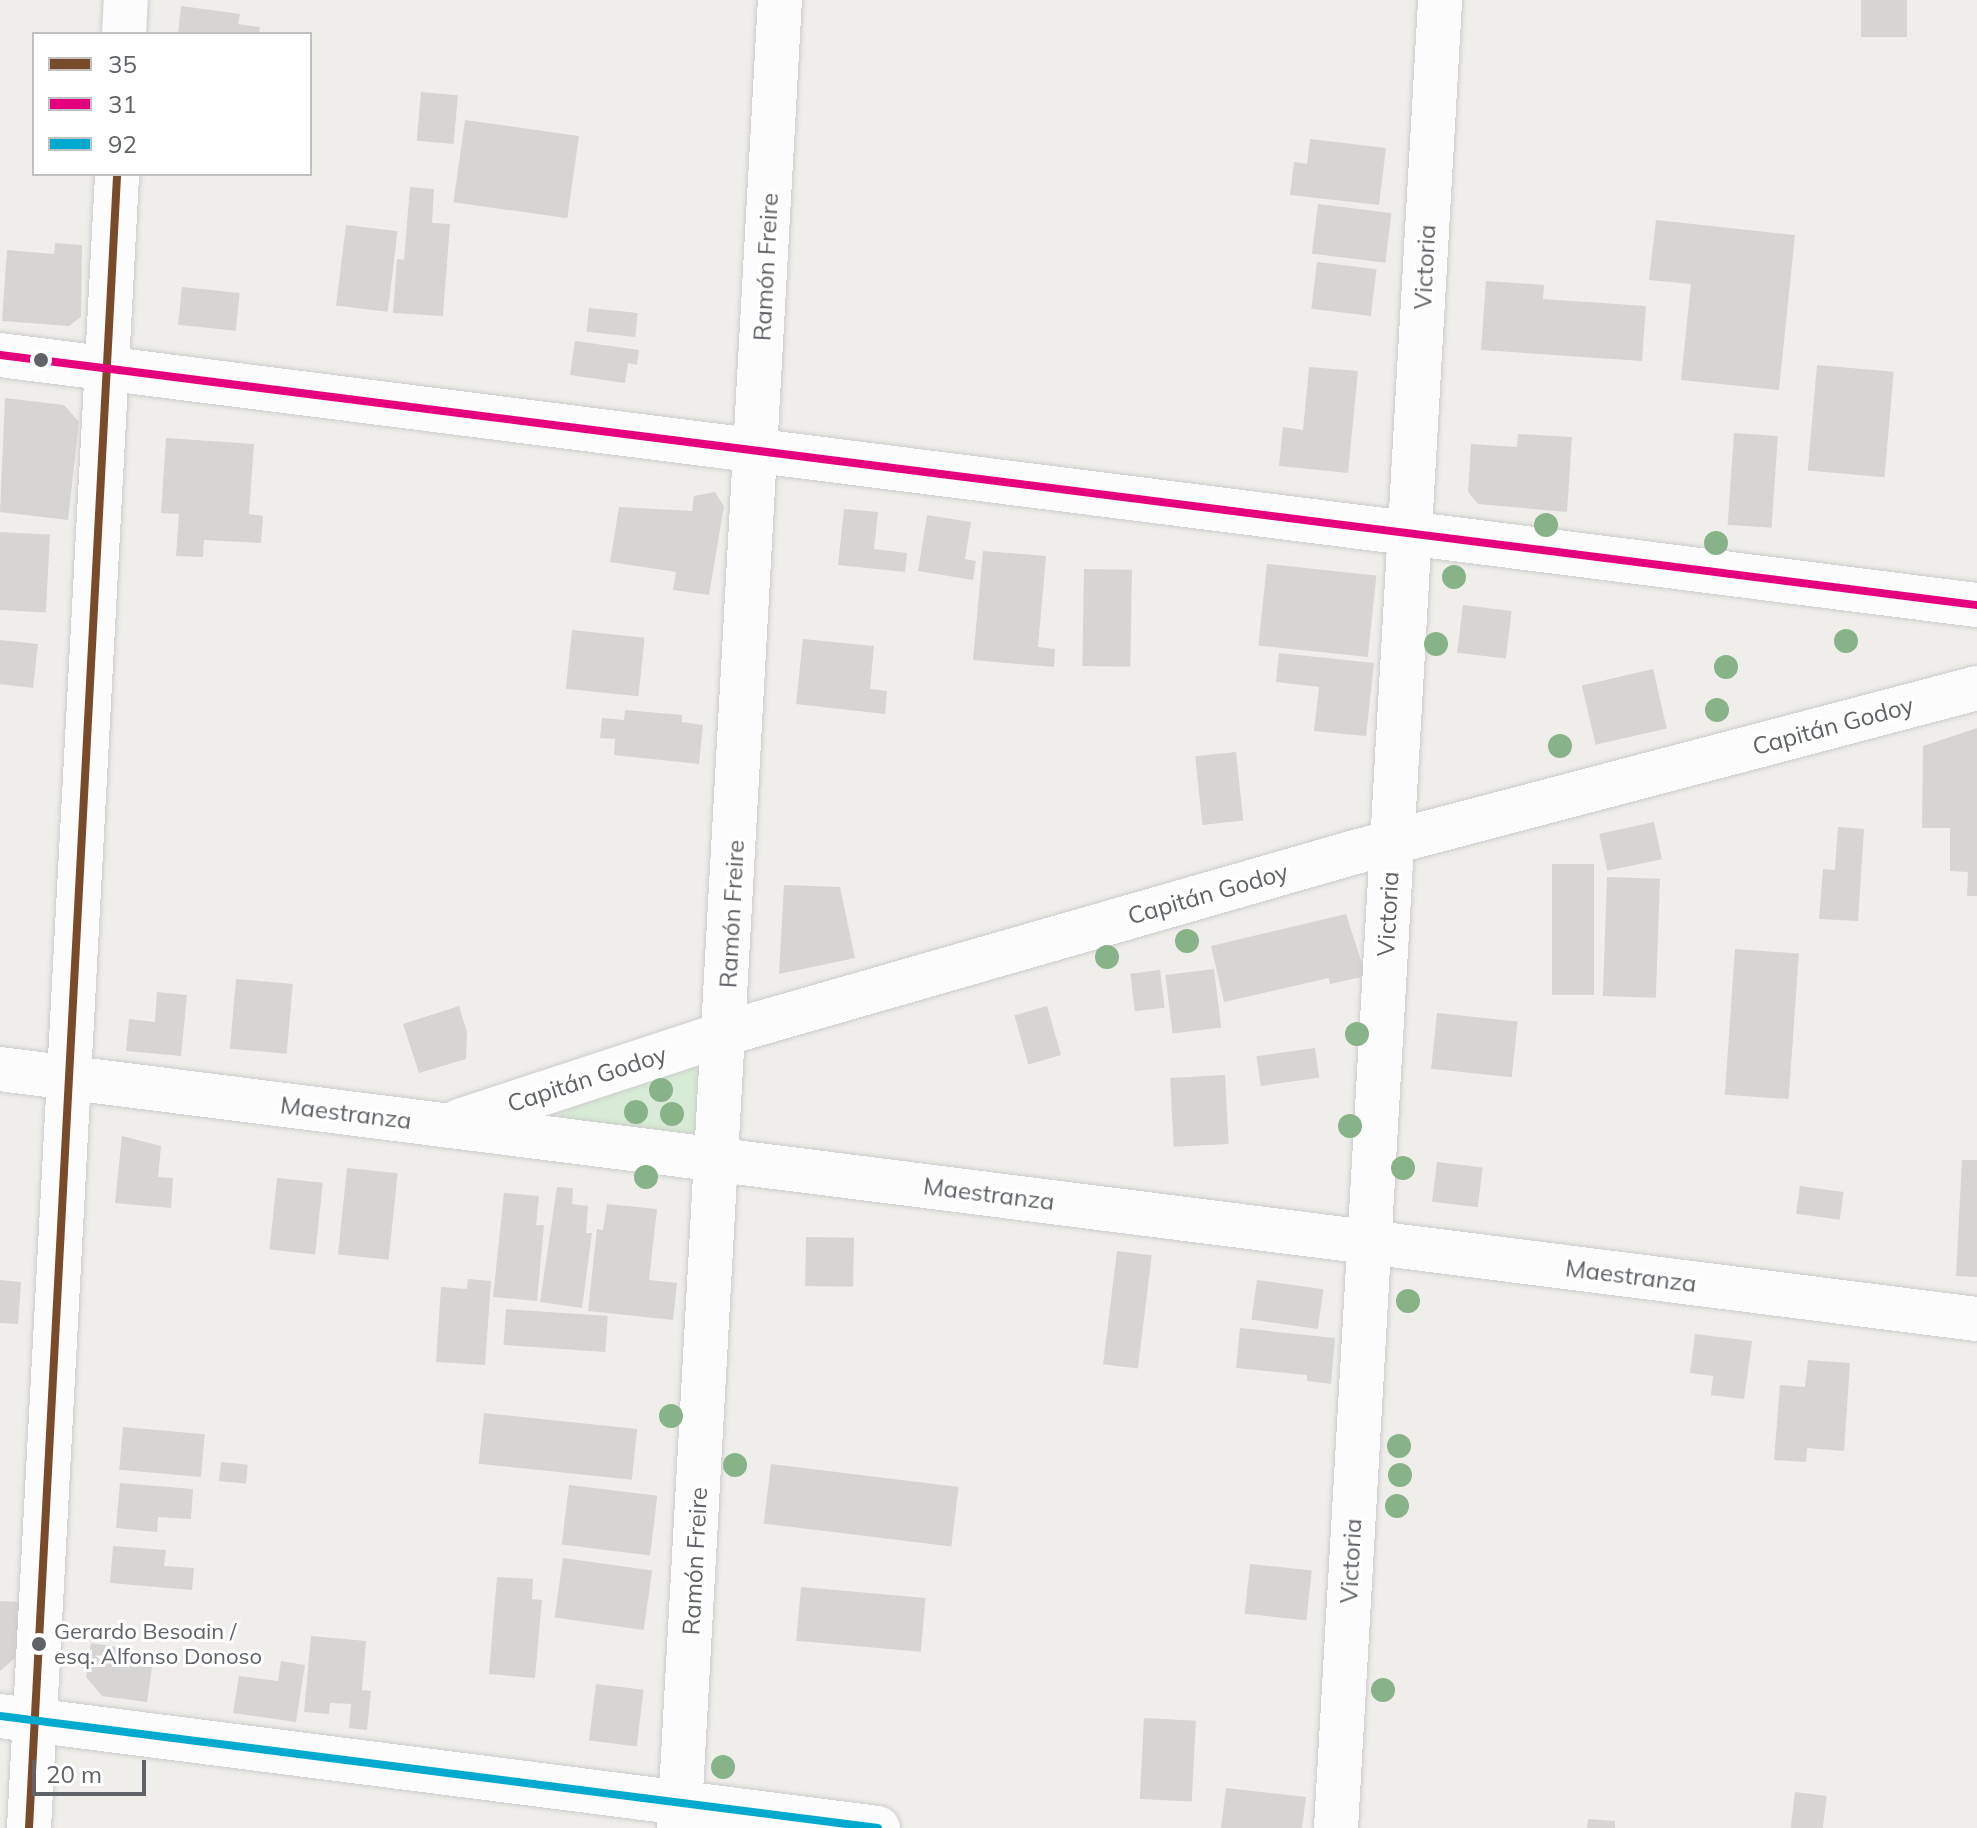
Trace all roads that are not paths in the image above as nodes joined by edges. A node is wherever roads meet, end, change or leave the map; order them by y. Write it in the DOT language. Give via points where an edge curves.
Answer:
graph roads {
  1 [pos="126,0"];
  2 [pos="780,0"];
  3 [pos="1440,0"];
  4 [pos="124,32"];
  5 [pos="117,176"];
  6 [pos="0,355"];
  7 [pos="107,369"];
  8 [pos="756,451"];
  9 [pos="1409,533"];
  10 [pos="1971,614"];
  11 [pos="1976,686"];
  12 [pos="1392,841"];
  13 [pos="726,1033"];
  14 [pos="0,1069"];
  15 [pos="69,1080"];
  16 [pos="446,1125"];
  17 [pos="719,1160"];
  18 [pos="1369,1243"];
  19 [pos="1977,1319"];
  20 [pos="17,1718"];
  21 [pos="679,1816"];
  22 [pos="29,1828"];
  23 [pos="878,1828"];
  24 [pos="1336,1828"];
  1 -- 4 [label="street"];
  2 -- 8 [label="street, Ramón Freire"];
  3 -- 9 [label="street, Victoria"];
  5 -- 7 [label="street"];
  6 -- 7 [label="street"];
  7 -- 8 [label="street"];
  7 -- 15 [label="street"];
  8 -- 9 [label="street"];
  8 -- 13 [label="street, Ramón Freire"];
  9 -- 10 [label="street"];
  9 -- 12 [label="street, Victoria"];
  11 -- 12 [label="street, Capitán Godoy"];
  12 -- 13 [label="street, Capitán Godoy"];
  12 -- 18 [label="street, Victoria"];
  13 -- 16 [label="street, Capitán Godoy"];
  13 -- 17 [label="street, Ramón Freire"];
  14 -- 15 [label="street, Maestranza"];
  15 -- 16 [label="street, Maestranza"];
  15 -- 20 [label="street"];
  16 -- 17 [label="street, Maestranza"];
  17 -- 18 [label="street, Maestranza"];
  17 -- 21 [label="street, Ramón Freire"];
  18 -- 19 [label="street, Maestranza"];
  18 -- 24 [label="street, Victoria"];
  20 -- 21 [label="street"];
  20 -- 22 [label="street"];
  21 -- 23 [label="street"];
}
